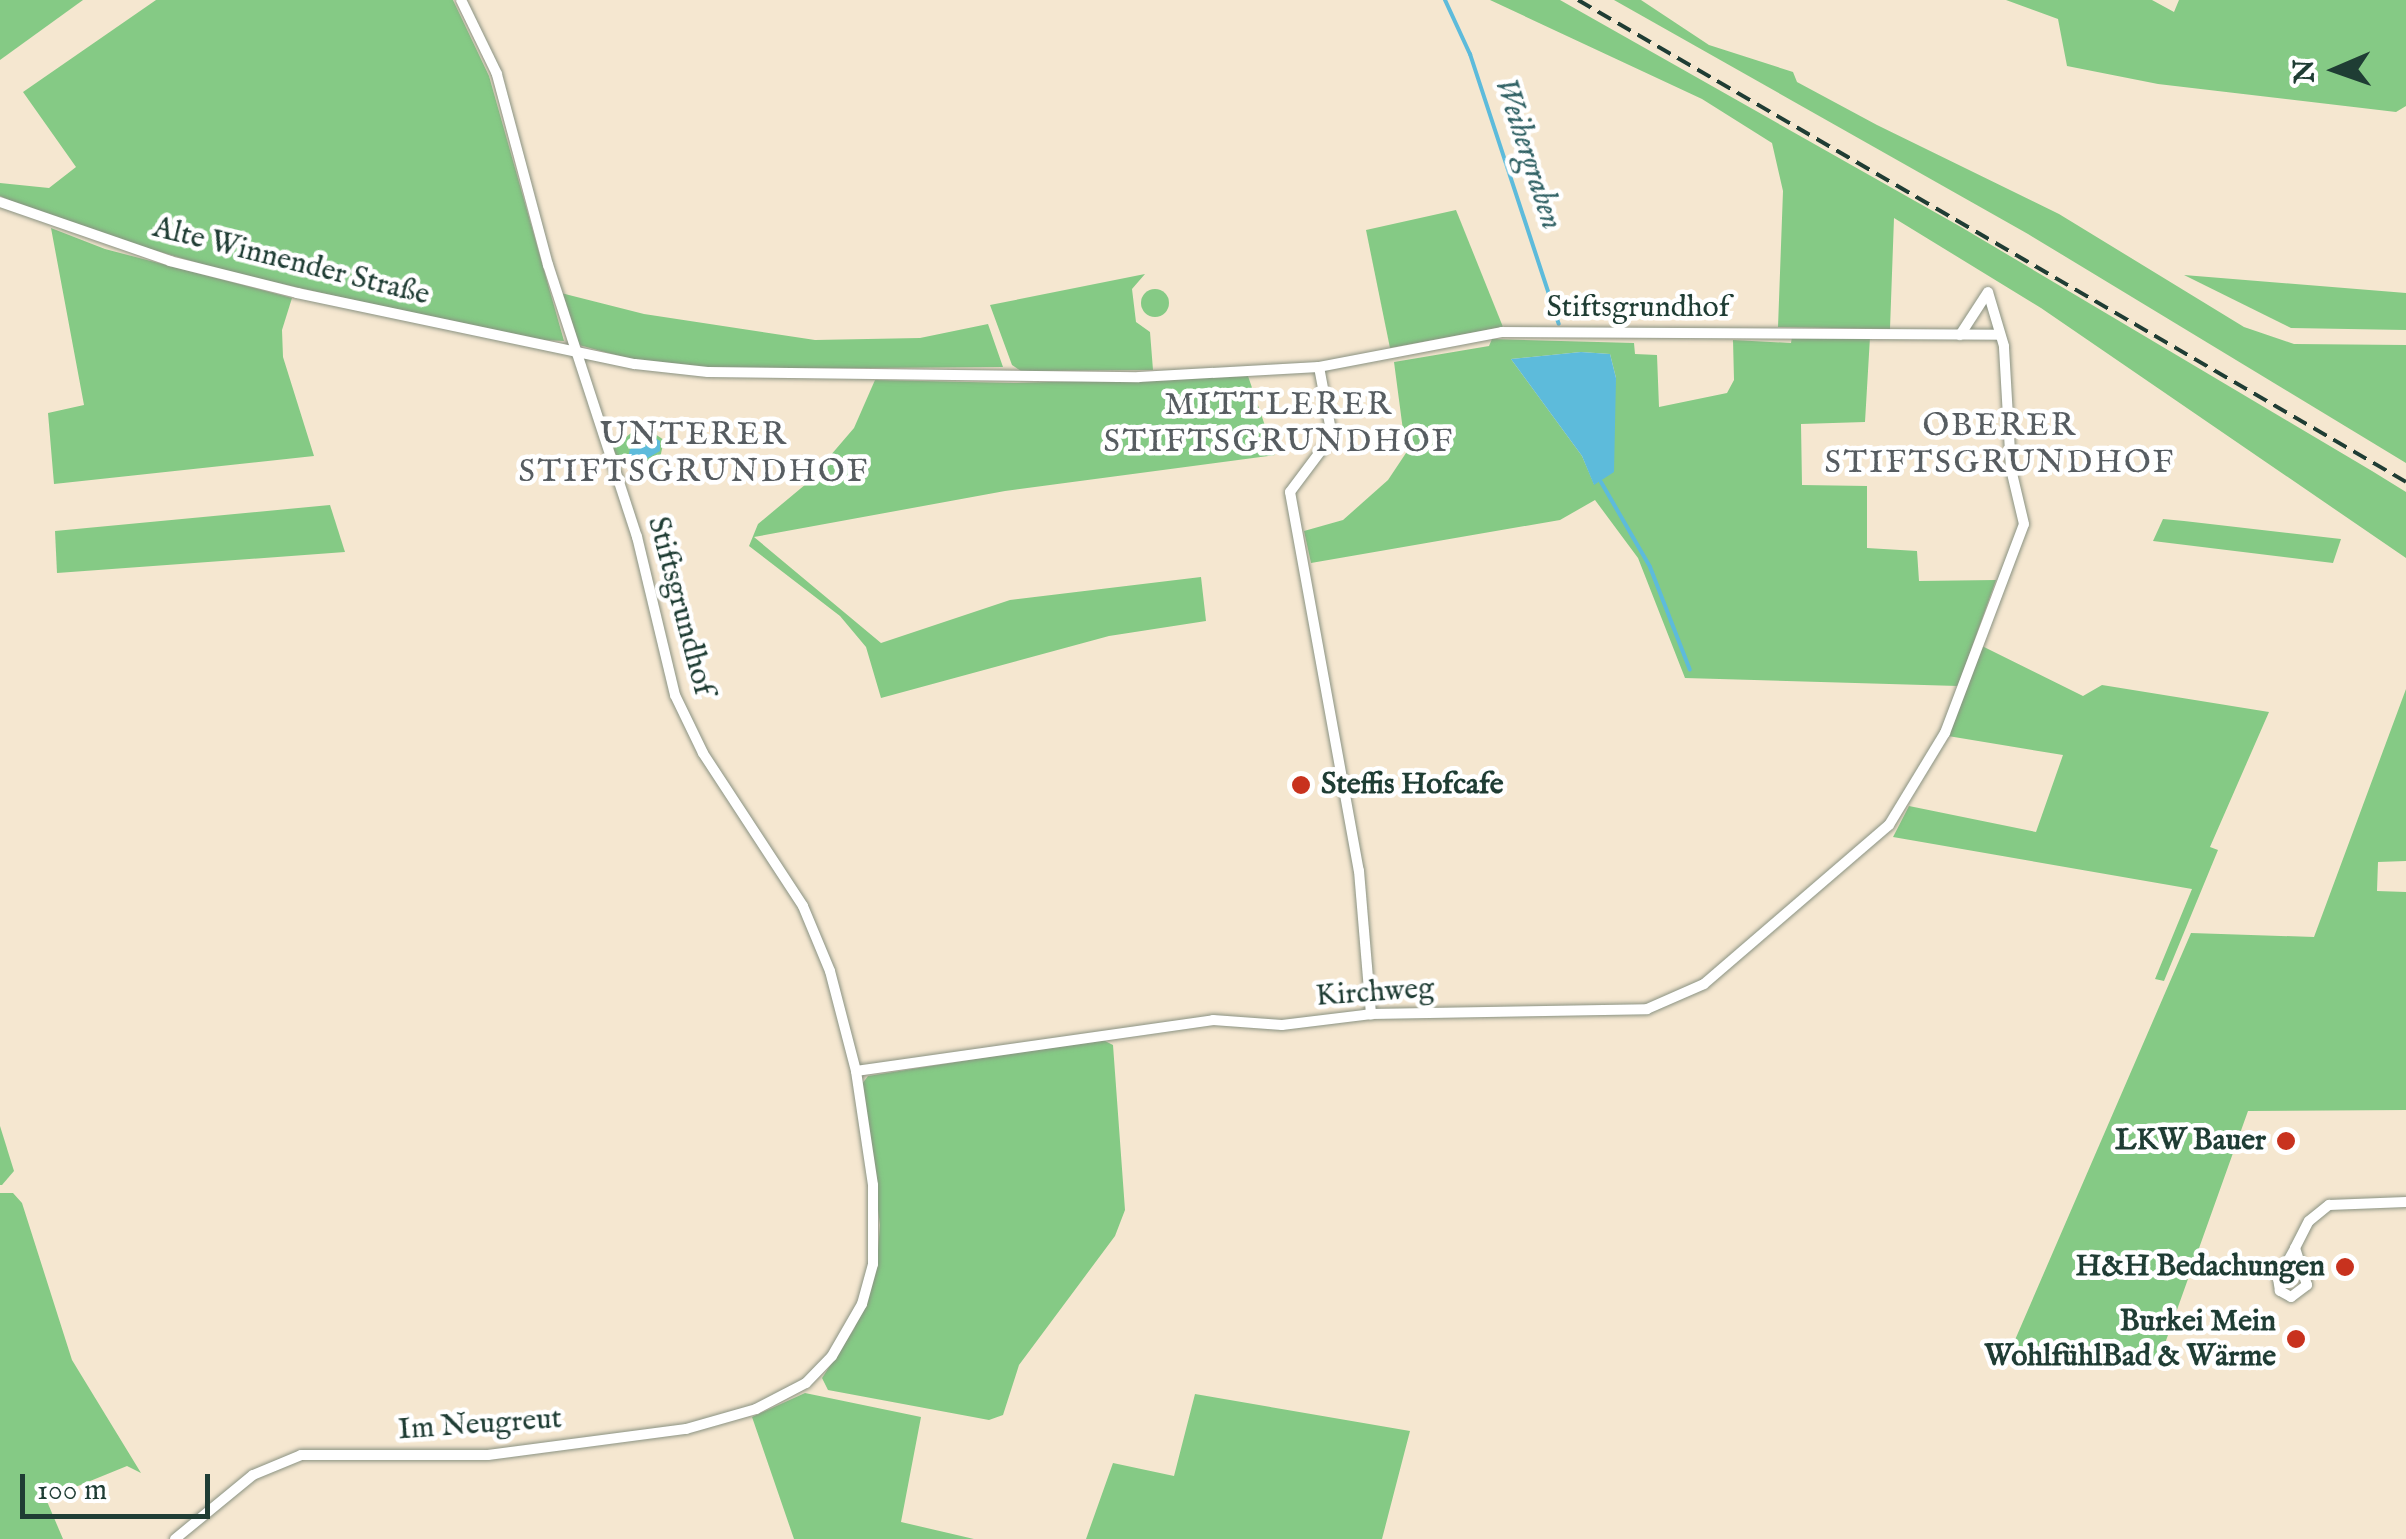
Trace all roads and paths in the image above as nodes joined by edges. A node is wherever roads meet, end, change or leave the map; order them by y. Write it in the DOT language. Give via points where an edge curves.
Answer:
graph roads {
  1 [pos="460,0"];
  2 [pos="0,202"];
  3 [pos="1960,335"];
  4 [pos="2000,335"];
  5 [pos="576,351"];
  6 [pos="1319,368"];
  7 [pos="1371,1014"];
  8 [pos="856,1070"];
  9 [pos="2406,1202"];
  10 [pos="2295,1248"];
  11 [pos="806,1384"];
  12 [pos="176,1539"];
  1 -- 5 [label="street" via="497,74"];
  2 -- 5 [label="street, Alte Winnender Straße" via="170,261"];
  3 -- 4 [label="street, Stiftsgrundhof"];
  3 -- 4 [label="street" via="1988,292"];
  3 -- 6 [label="street, Stiftsgrundhof" via="1502,332"];
  4 -- 7 [label="street, Kirchweg" via="2011,468 2023,505 2021,540 1920,783 1851,860 1704,984 1646,1010"];
  5 -- 6 [label="street, Stiftsgrundhof" via="708,372 1139,377"];
  5 -- 8 [label="street, Stiftsgrundhof" via="637,537 675,695 703,753 821,943"];
  6 -- 7 [label="street" via="1332,436 1290,492 1336,729 1364,910"];
  7 -- 8 [label="street, Kirchweg" via="1282,1025 1213,1020"];
  8 -- 11 [label="street, Stiftsgrundhof" via="872,1184 872,1264 848,1331"];
  9 -- 10 [label="street" via="2330,1205 2309,1221"];
  11 -- 12 [label="street, Im Neugreut" via="756,1409 604,1441 488,1455 301,1456 252,1475"];
}
